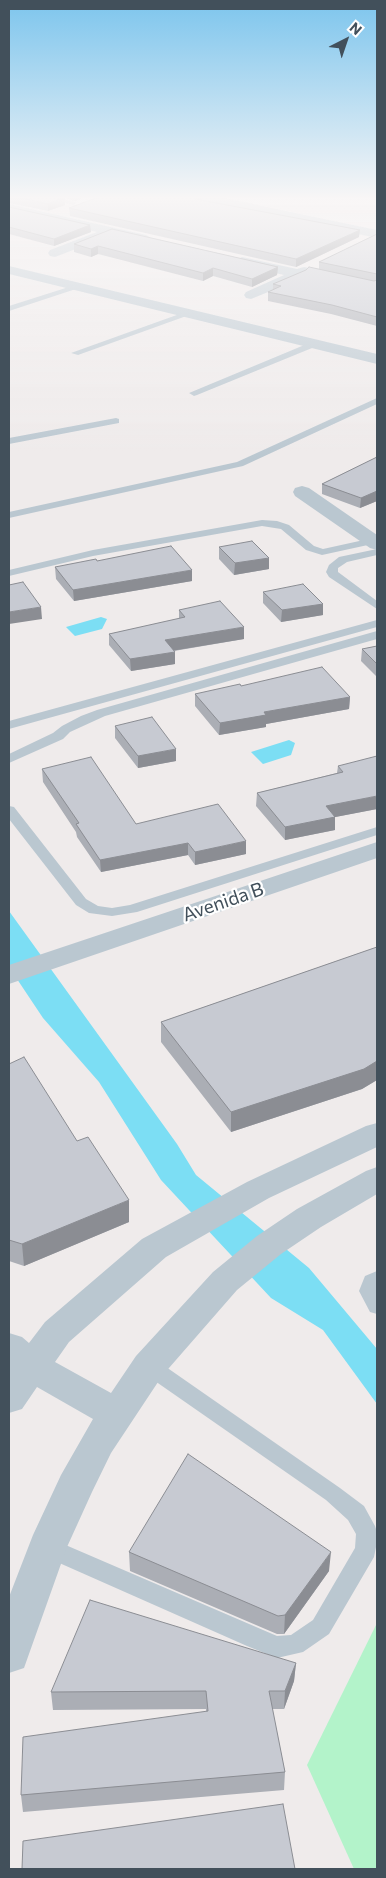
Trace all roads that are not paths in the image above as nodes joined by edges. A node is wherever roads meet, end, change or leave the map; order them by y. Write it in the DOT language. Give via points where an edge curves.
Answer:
graph roads {
  1 [pos="68,285"];
  2 [pos="275,285"];
  3 [pos="78,287"];
  4 [pos="251,295"];
  5 [pos="9,309"];
  6 [pos="188,314"];
  7 [pos="314,344"];
  8 [pos="75,353"];
  9 [pos="377,359"];
  10 [pos="194,393"];
  11 [pos="377,401"];
  12 [pos="116,421"];
  13 [pos="9,441"];
  14 [pos="302,492"];
  15 [pos="9,515"];
  16 [pos="376,544"];
  17 [pos="9,573"];
  18 [pos="377,606"];
  19 [pos="377,624"];
  20 [pos="377,635"];
  21 [pos="9,725"];
  22 [pos="9,759"];
  23 [pos="9,810"];
  24 [pos="377,831"];
  25 [pos="377,850"];
  26 [pos="9,975"];
  27 [pos="377,1134"];
  28 [pos="377,1179"];
  29 [pos="377,1278"];
  30 [pos="377,1307"];
  31 [pos="20,1357"];
  32 [pos="149,1366"];
  33 [pos="9,1398"];
  34 [pos="116,1414"];
  35 [pos="47,1547"];
  36 [pos="9,1654"];
  1 -- 3 [label="street"];
  2 -- 4 [label="street"];
  3 -- 5 [label="lane"];
  3 -- 6 [label="street"];
  6 -- 7 [label="street"];
  6 -- 8 [label="lane"];
  7 -- 9 [label="street"];
  7 -- 10 [label="lane"];
  11 -- 15 [label="lane" via="240,464"];
  12 -- 13 [label="lane"];
  14 -- 16 [label="street"];
  16 -- 17 [label="lane" via="317,551 285,527 262,522 93,553"];
  16 -- 18 [label="lane" via="344,559 332,567 332,572"];
  19 -- 21 [label="lane"];
  20 -- 22 [label="lane" via="101,713"];
  23 -- 24 [label="lane" via="80,902 94,910 112,912 132,909"];
  25 -- 26 [label="street, Avenida B"];
  27 -- 31 [label="street" via="258,1190 154,1248 57,1332"];
  28 -- 32 [label="street" via="268,1245 225,1281"];
  29 -- 30 [label="lane" via="368,1291"];
  31 -- 33 [label="street"];
  31 -- 34 [label="street"];
  32 -- 34 [label="street"];
  32 -- 35 [label="lane" via="356,1513 367,1533 366,1550 322,1627 295,1645 277,1647"];
  34 -- 35 [label="street" via="98,1442"];
  35 -- 36 [label="street"];
}
